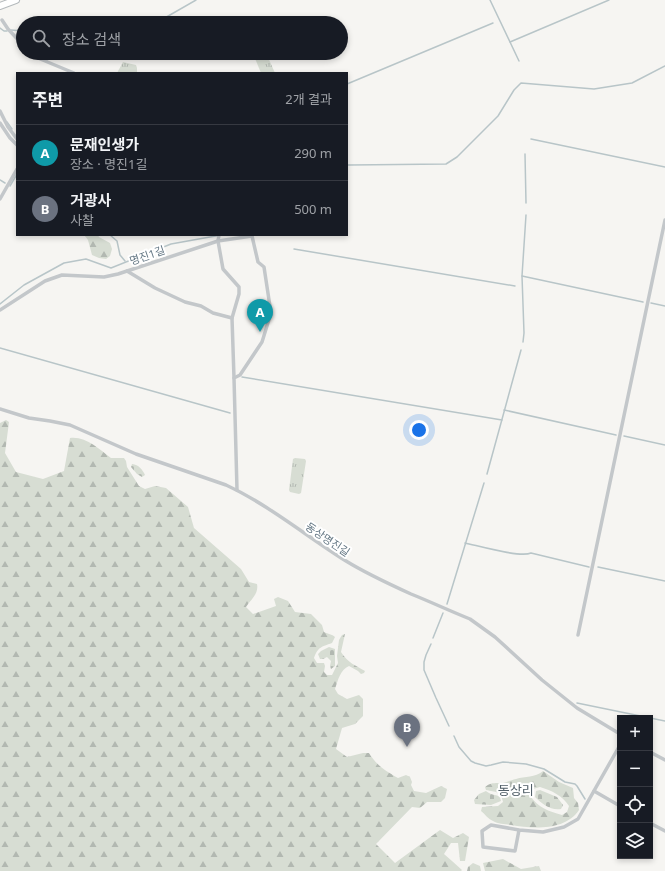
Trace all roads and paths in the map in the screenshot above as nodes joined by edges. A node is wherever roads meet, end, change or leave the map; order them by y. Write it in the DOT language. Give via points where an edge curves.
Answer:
graph roads {
  1 [pos="16,0"];
  2 [pos="0,6"];
  3 [pos="2,20"];
  4 [pos="16,38"];
  5 [pos="46,60"];
  6 [pos="72,72"];
  7 [pos="0,111"];
  8 [pos="0,123"];
  9 [pos="16,138"];
  10 [pos="16,144"];
  11 [pos="16,171"];
  12 [pos="0,199"];
  13 [pos="665,220"];
  14 [pos="218,236"];
  15 [pos="218,240"];
  16 [pos="127,271"];
  17 [pos="0,310"];
  18 [pos="232,318"];
  19 [pos="234,378"];
  20 [pos="0,409"];
  21 [pos="237,490"];
  22 [pos="578,635"];
  23 [pos="617,732"];
  24 [pos="617,750"];
  25 [pos="653,754"];
  26 [pos="665,760"];
  27 [pos="594,791"];
  28 [pos="617,804"];
  29 [pos="653,825"];
  30 [pos="519,830"];
  31 [pos="665,831"];
  1 -- 2 [label="main road"];
  3 -- 4 [label="street"];
  5 -- 6 [label="street"];
  7 -- 9 [label="street"];
  8 -- 10 [label="street"];
  11 -- 12 [label="street"];
  13 -- 22 [label="street"];
  14 -- 15 [label="street"];
  15 -- 16 [label="street, 명진1길"];
  15 -- 18 [label="street" via="223,269 239,287"];
  15 -- 19 [label="street, 명진1길" via="252,236 258,262 264,267 272,313 262,342 240,375"];
  16 -- 17 [label="street, 명진1길" via="104,277 62,275 45,281"];
  16 -- 18 [label="street" via="185,302"];
  18 -- 19 [label="street"];
  19 -- 21 [label="street"];
  20 -- 21 [label="street, 동상명진길" via="29,418 70,425 136,454"];
  21 -- 23 [label="street, 동상명진길" via="370,575 477,624 577,708"];
  24 -- 27 [label="street"];
  25 -- 26 [label="street"];
  27 -- 28 [label="street"];
  27 -- 30 [label="street" via="578,819 564,827 543,832"];
  29 -- 31 [label="street"];
  30 -- 30 [label="street" via="515,851 483,847 482,831 491,825"];
}
